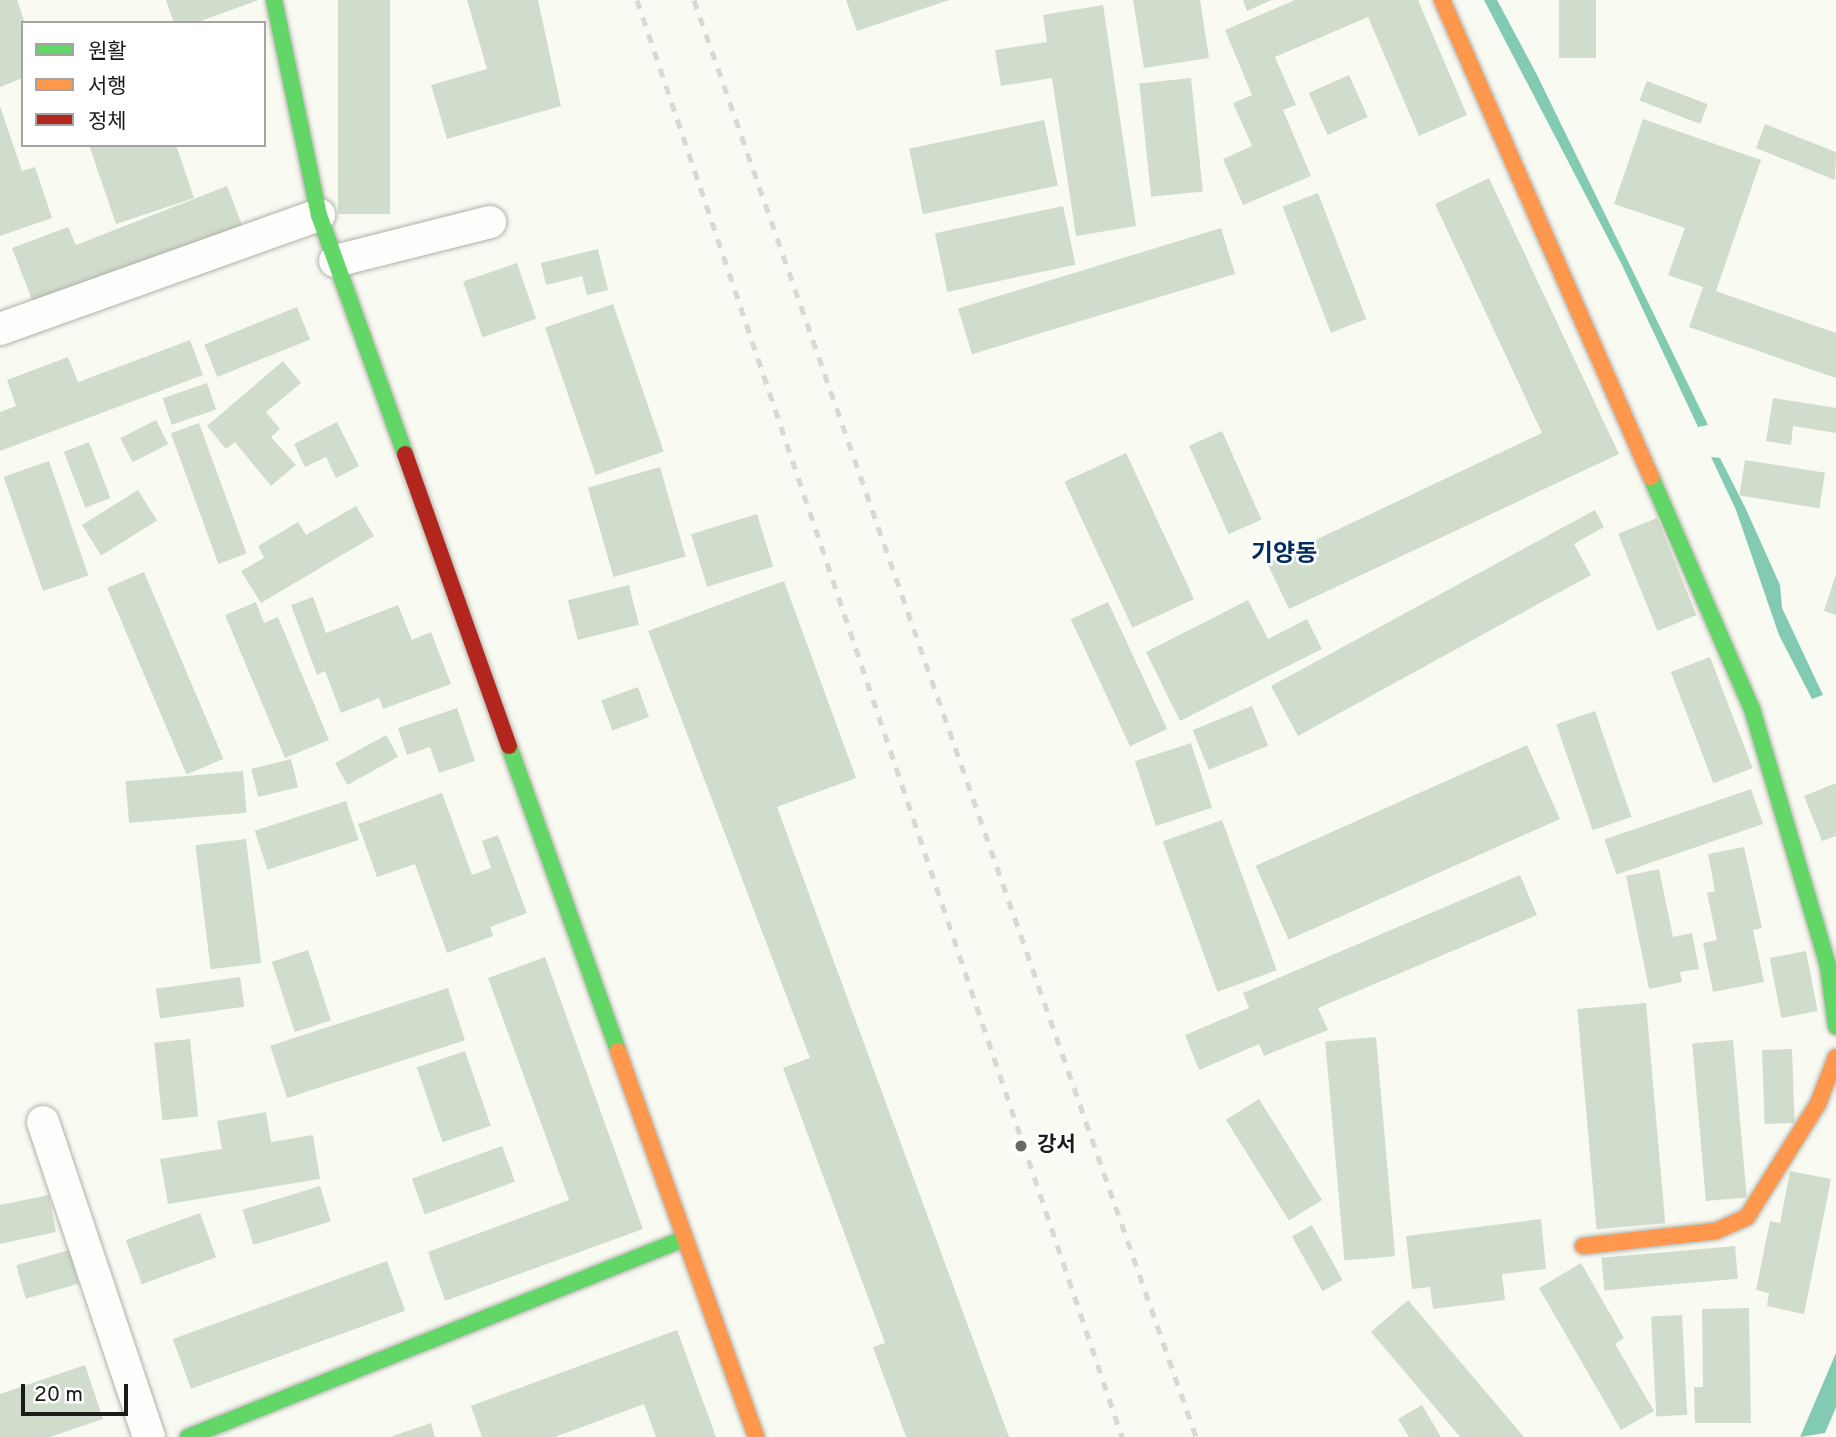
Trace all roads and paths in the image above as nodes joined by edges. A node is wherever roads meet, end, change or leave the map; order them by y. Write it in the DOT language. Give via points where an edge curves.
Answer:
graph roads {
  1 [pos="274,0"];
  2 [pos="1442,0"];
  3 [pos="319,215"];
  4 [pos="490,222"];
  5 [pos="335,261"];
  6 [pos="0,329"];
  7 [pos="1836,1026"];
  8 [pos="1836,1057"];
  9 [pos="43,1122"];
  10 [pos="681,1240"];
  11 [pos="1583,1246"];
  12 [pos="149,1437"];
  13 [pos="188,1437"];
  14 [pos="756,1437"];
  1 -- 3 [label="street"];
  2 -- 7 [label="street" via="1752,709 1828,966"];
  3 -- 5 [label="street"];
  3 -- 6 [label="street"];
  4 -- 5 [label="street"];
  5 -- 10 [label="street"];
  8 -- 11 [label="street" via="1818,1104 1747,1217 1716,1231"];
  9 -- 12 [label="street"];
  10 -- 13 [label="street"];
  10 -- 14 [label="street"];
}
